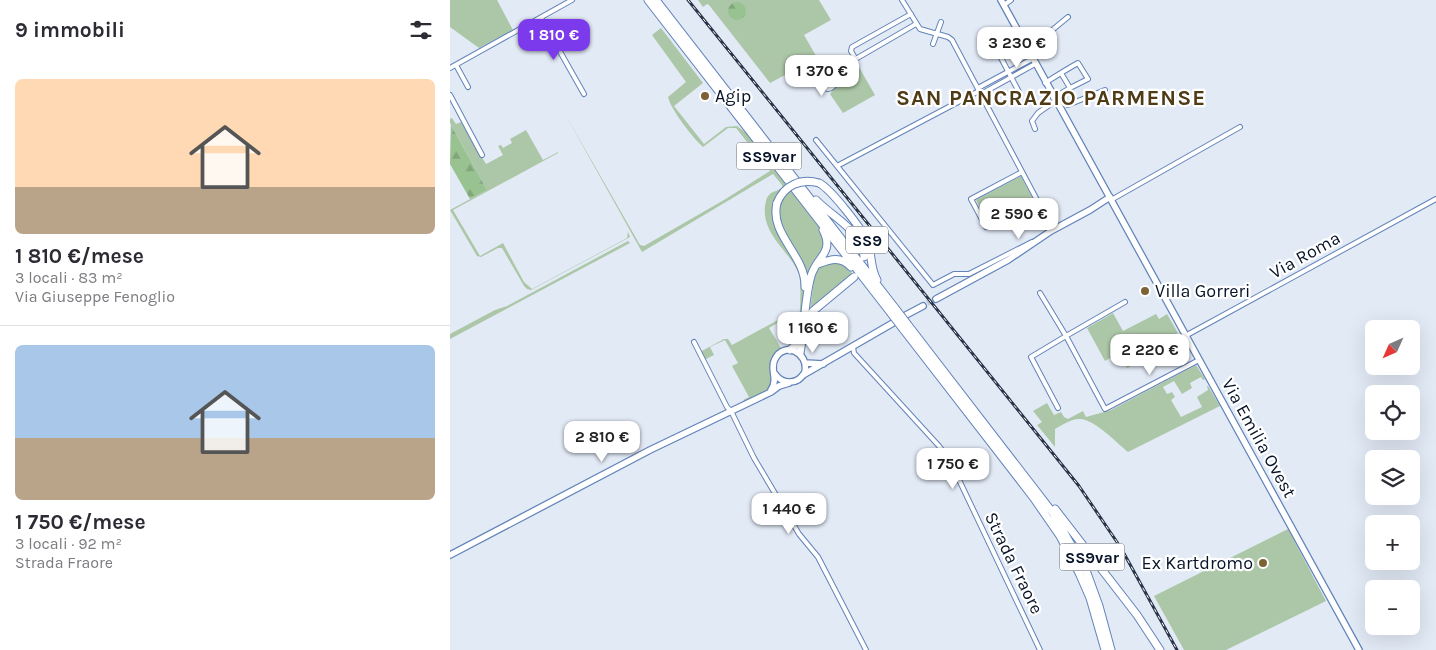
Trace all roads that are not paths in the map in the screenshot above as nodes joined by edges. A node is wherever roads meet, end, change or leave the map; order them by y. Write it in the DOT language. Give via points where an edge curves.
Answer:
graph roads {
  1 [pos="572,0"];
  2 [pos="648,0"];
  3 [pos="656,0"];
  4 [pos="902,0"];
  5 [pos="1011,0"];
  6 [pos="1002,3"];
  7 [pos="910,14"];
  8 [pos="1068,17"];
  9 [pos="541,18"];
  10 [pos="941,22"];
  11 [pos="893,24"];
  12 [pos="916,24"];
  13 [pos="936,33"];
  14 [pos="899,34"];
  15 [pos="872,36"];
  16 [pos="933,44"];
  17 [pos="877,46"];
  18 [pos="1028,50"];
  19 [pos="999,54"];
  20 [pos="855,58"];
  21 [pos="1033,61"];
  22 [pos="456,65"];
  23 [pos="450,68"];
  24 [pos="836,70"];
  25 [pos="1008,72"];
  26 [pos="1060,74"];
  27 [pos="828,75"];
  28 [pos="833,78"];
  29 [pos="1011,78"];
  30 [pos="1046,83"];
  31 [pos="468,87"];
  32 [pos="1070,88"];
  33 [pos="1105,90"];
  34 [pos="979,91"];
  35 [pos="1019,92"];
  36 [pos="584,94"];
  37 [pos="450,95"];
  38 [pos="1054,99"];
  39 [pos="1068,105"];
  40 [pos="1240,128"];
  41 [pos="1035,129"];
  42 [pos="816,140"];
  43 [pos="482,155"];
  44 [pos="837,166"];
  45 [pos="1022,172"];
  46 [pos="786,177"];
  47 [pos="804,190"];
  48 [pos="1111,199"];
  49 [pos="1436,199"];
  50 [pos="1037,200"];
  51 [pos="1053,230"];
  52 [pos="1042,237"];
  53 [pos="864,257"];
  54 [pos="818,264"];
  55 [pos="854,277"];
  56 [pos="1041,295"];
  57 [pos="936,299"];
  58 [pos="881,300"];
  59 [pos="1126,302"];
  60 [pos="925,305"];
  61 [pos="892,310"];
  62 [pos="906,315"];
  63 [pos="893,323"];
  64 [pos="804,326"];
  65 [pos="906,327"];
  66 [pos="1186,335"];
  67 [pos="1066,336"];
  68 [pos="802,338"];
  69 [pos="694,342"];
  70 [pos="853,347"];
  71 [pos="790,350"];
  72 [pos="800,354"];
  73 [pos="1199,360"];
  74 [pos="806,363"];
  75 [pos="823,364"];
  76 [pos="775,374"];
  77 [pos="803,375"];
  78 [pos="789,382"];
  79 [pos="767,394"];
  80 [pos="1058,408"];
  81 [pos="731,410"];
  82 [pos="1019,468"];
  83 [pos="450,555"];
  84 [pos="866,650"];
  85 [pos="1040,650"];
  86 [pos="1105,650"];
  87 [pos="1111,650"];
  88 [pos="1160,650"];
  89 [pos="1359,650"];
  1 -- 9 [label="street"];
  2 -- 46 [label="highway, SS9var"];
  3 -- 47 [label="highway, SS9var"];
  4 -- 7 [label="street"];
  5 -- 6 [label="street"];
  6 -- 18 [label="street, Via Emilia Ovest"];
  7 -- 11 [label="street"];
  7 -- 12 [label="street"];
  8 -- 18 [label="street"];
  9 -- 22 [label="street"];
  9 -- 36 [label="street"];
  10 -- 13 [label="street"];
  11 -- 14 [label="street"];
  11 -- 15 [label="street"];
  12 -- 13 [label="street" via="920,29"];
  12 -- 14 [label="street"];
  13 -- 16 [label="street"];
  13 -- 34 [label="street" via="952,40"];
  14 -- 17 [label="street"];
  15 -- 17 [label="street"];
  15 -- 20 [label="street" via="852,47"];
  17 -- 20 [label="street"];
  18 -- 21 [label="street, Via Emilia Ovest"];
  19 -- 25 [label="street"];
  20 -- 24 [label="street"];
  21 -- 25 [label="street"];
  21 -- 29 [label="street"];
  21 -- 30 [label="street, Via Emilia Ovest"];
  22 -- 23 [label="street"];
  22 -- 31 [label="street"];
  24 -- 27 [label="street"];
  24 -- 28 [label="street"];
  25 -- 29 [label="street"];
  25 -- 34 [label="street"];
  26 -- 30 [label="street"];
  26 -- 32 [label="street"];
  26 -- 32 [label="street" via="1078,63 1088,77"];
  27 -- 28 [label="street"];
  27 -- 28 [label="street" via="821,80 825,88 833,86"];
  29 -- 34 [label="street"];
  29 -- 35 [label="street"];
  30 -- 38 [label="street, Via Emilia Ovest"];
  32 -- 38 [label="street"];
  33 -- 39 [label="street"];
  34 -- 44 [label="street"];
  34 -- 45 [label="street"];
  37 -- 43 [label="street"];
  38 -- 41 [label="street" via="1032,121"];
  38 -- 48 [label="street, Via Emilia Ovest"];
  40 -- 48 [label="street"];
  42 -- 44 [label="street"];
  44 -- 52 [label="street" via="933,285 954,274 969,274"];
  45 -- 50 [label="street"];
  45 -- 50 [label="street" via="971,198 986,227"];
  46 -- 54 [label="highway, SS9" via="826,234 827,250"];
  46 -- 58 [label="highway, SS9var"];
  47 -- 53 [label="highway, SS9" via="858,237"];
  47 -- 61 [label="highway, SS9var"];
  48 -- 51 [label="street"];
  48 -- 66 [label="street, Via Emilia Ovest"];
  49 -- 66 [label="street, Via Roma"];
  50 -- 51 [label="street"];
  51 -- 52 [label="street"];
  52 -- 57 [label="street"];
  54 -- 58 [label="highway, SS9" via="831,259 845,262"];
  54 -- 64 [label="highway, SS9" via="811,276"];
  55 -- 64 [label="highway, SS9" via="812,312"];
  56 -- 67 [label="street"];
  58 -- 61 [label="highway, SS9var"];
  59 -- 67 [label="street"];
  60 -- 62 [label="street"];
  61 -- 64 [label="highway, SS9, bridge" via="874,274 864,236 830,191 807,181 794,184 783,192 775,214 805,275"];
  61 -- 65 [label="highway, SS9var, bridge"];
  63 -- 70 [label="street"];
  64 -- 68 [label="highway, SS9"];
  65 -- 82 [label="highway"];
  65 -- 86 [label="highway" via="1060,536 1090,598"];
  66 -- 73 [label="street, Via Emilia Ovest"];
  67 -- 73 [label="street" via="1105,409"];
  67 -- 80 [label="street" via="1031,357"];
  68 -- 71 [label="highway"];
  68 -- 72 [label="highway, SS9"];
  69 -- 81 [label="street"];
  70 -- 75 [label="street"];
  70 -- 85 [label="street, Strada Fraore" via="854,353 939,446 951,464"];
  71 -- 72 [label="street"];
  71 -- 76 [label="street" via="779,353 774,359"];
  72 -- 74 [label="street"];
  73 -- 89 [label="street, Via Emilia Ovest"];
  74 -- 75 [label="street"];
  74 -- 77 [label="street"];
  75 -- 77 [label="street"];
  76 -- 78 [label="street"];
  76 -- 79 [label="street" via="775,383"];
  77 -- 78 [label="street" via="797,381"];
  78 -- 79 [label="street"];
  79 -- 81 [label="street"];
  81 -- 83 [label="street"];
  81 -- 84 [label="street" via="754,458 799,534 818,557"];
  82 -- 87 [label="highway" via="1053,513 1087,573"];
  82 -- 88 [label="highway, SS9var" via="1035,483 1137,615"];
}
